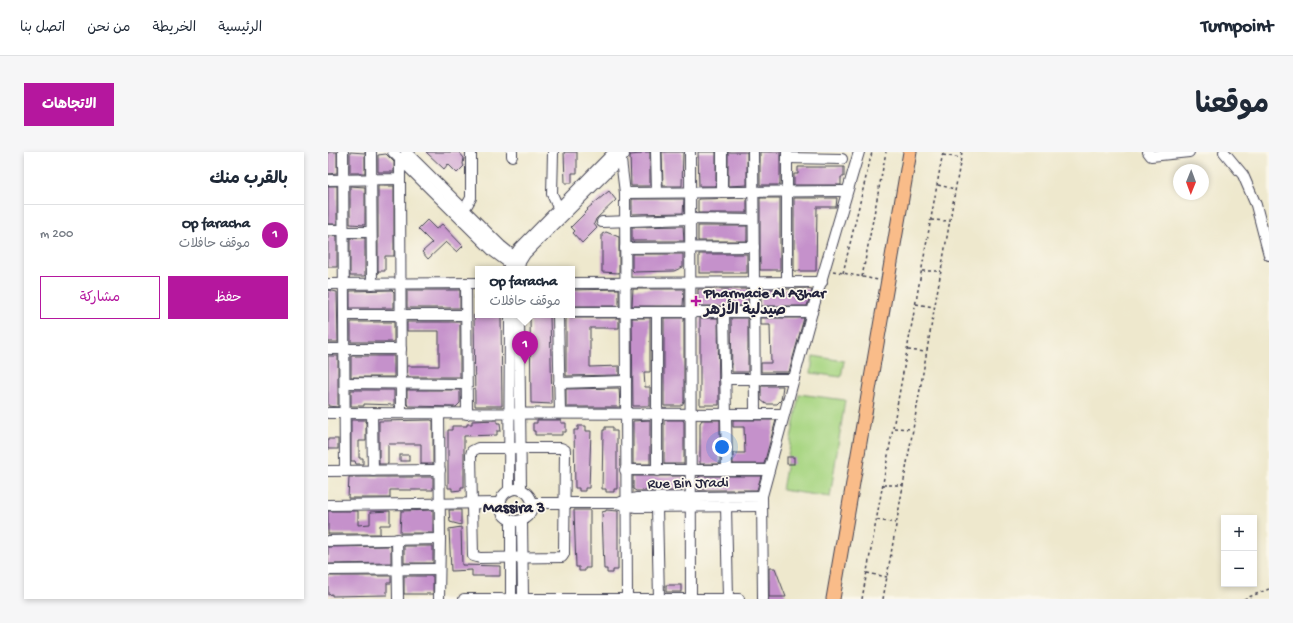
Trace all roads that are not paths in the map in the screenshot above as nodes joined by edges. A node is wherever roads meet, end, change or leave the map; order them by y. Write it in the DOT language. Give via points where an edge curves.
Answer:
graph roads {
  1 [pos="343,152"];
  2 [pos="371,152"];
  3 [pos="471,152"];
  4 [pos="554,152"];
  5 [pos="656,152"];
  6 [pos="690,152"];
  7 [pos="722,152"];
  8 [pos="753,152"];
  9 [pos="859,152"];
  10 [pos="910,152"];
  11 [pos="1148,152"];
  12 [pos="1190,152"];
  13 [pos="1224,152"];
  14 [pos="620,153"];
  15 [pos="400,154"];
  16 [pos="787,155"];
  17 [pos="842,159"];
  18 [pos="400,179"];
  19 [pos="328,180"];
  20 [pos="344,180"];
  21 [pos="370,180"];
  22 [pos="843,191"];
  23 [pos="657,192"];
  24 [pos="690,192"];
  25 [pos="722,192"];
  26 [pos="753,192"];
  27 [pos="787,192"];
  28 [pos="625,193"];
  29 [pos="459,211"];
  30 [pos="561,213"];
  31 [pos="690,219"];
  32 [pos="625,220"];
  33 [pos="753,220"];
  34 [pos="602,222"];
  35 [pos="328,230"];
  36 [pos="343,231"];
  37 [pos="371,232"];
  38 [pos="754,247"];
  39 [pos="625,248"];
  40 [pos="690,248"];
  41 [pos="1269,255"];
  42 [pos="514,264"];
  43 [pos="690,281"];
  44 [pos="756,281"];
  45 [pos="626,282"];
  46 [pos="787,282"];
  47 [pos="822,282"];
  48 [pos="466,283"];
  49 [pos="475,283"];
  50 [pos="575,283"];
  51 [pos="328,284"];
  52 [pos="372,284"];
  53 [pos="400,284"];
  54 [pos="344,285"];
  55 [pos="575,312"];
  56 [pos="626,312"];
  57 [pos="657,312"];
  58 [pos="756,312"];
  59 [pos="812,312"];
  60 [pos="691,313"];
  61 [pos="724,313"];
  62 [pos="401,315"];
  63 [pos="466,315"];
  64 [pos="344,316"];
  65 [pos="510,318"];
  66 [pos="519,318"];
  67 [pos="558,318"];
  68 [pos="328,349"];
  69 [pos="345,349"];
  70 [pos="401,349"];
  71 [pos="725,379"];
  72 [pos="756,379"];
  73 [pos="794,379"];
  74 [pos="626,381"];
  75 [pos="345,383"];
  76 [pos="401,383"];
  77 [pos="559,383"];
  78 [pos="466,384"];
  79 [pos="626,412"];
  80 [pos="328,413"];
  81 [pos="345,413"];
  82 [pos="372,413"];
  83 [pos="401,413"];
  84 [pos="560,413"];
  85 [pos="658,413"];
  86 [pos="756,413"];
  87 [pos="439,414"];
  88 [pos="467,414"];
  89 [pos="509,414"];
  90 [pos="522,414"];
  91 [pos="691,414"];
  92 [pos="725,414"];
  93 [pos="784,414"];
  94 [pos="509,449"];
  95 [pos="522,449"];
  96 [pos="727,469"];
  97 [pos="440,470"];
  98 [pos="625,470"];
  99 [pos="691,470"];
  100 [pos="769,470"];
  101 [pos="328,471"];
  102 [pos="345,471"];
  103 [pos="373,471"];
  104 [pos="658,471"];
  105 [pos="521,490"];
  106 [pos="509,491"];
  107 [pos="762,501"];
  108 [pos="532,502"];
  109 [pos="564,502"];
  110 [pos="691,502"];
  111 [pos="472,503"];
  112 [pos="501,503"];
  113 [pos="622,503"];
  114 [pos="440,504"];
  115 [pos="328,505"];
  116 [pos="726,506"];
  117 [pos="657,507"];
  118 [pos="516,520"];
  119 [pos="397,539"];
  120 [pos="440,539"];
  121 [pos="328,541"];
  122 [pos="511,558"];
  123 [pos="522,558"];
  124 [pos="397,568"];
  125 [pos="439,569"];
  126 [pos="328,570"];
  127 [pos="561,598"];
  128 [pos="728,598"];
  129 [pos="398,599"];
  130 [pos="439,599"];
  131 [pos="464,599"];
  132 [pos="476,599"];
  133 [pos="501,599"];
  134 [pos="506,599"];
  135 [pos="511,599"];
  136 [pos="523,599"];
  137 [pos="627,599"];
  138 [pos="659,599"];
  139 [pos="691,599"];
  140 [pos="740,599"];
  141 [pos="763,599"];
  142 [pos="833,599"];
  1 -- 20 [label="street"];
  2 -- 21 [label="street"];
  3 -- 29 [label="street" via="471,198"];
  4 -- 30 [label="street" via="552,194"];
  5 -- 23 [label="street"];
  6 -- 24 [label="street"];
  7 -- 25 [label="street"];
  8 -- 26 [label="street"];
  9 -- 47 [label="street"];
  10 -- 142 [label="main road"];
  11 -- 12 [label="street" via="1151,156"];
  13 -- 41 [label="street" via="1243,175 1256,205"];
  14 -- 28 [label="street"];
  14 -- 30 [label="street"];
  15 -- 18 [label="street"];
  15 -- 29 [label="street"];
  16 -- 17 [label="street"];
  16 -- 27 [label="street"];
  18 -- 21 [label="street"];
  18 -- 53 [label="street"];
  19 -- 20 [label="street"];
  20 -- 21 [label="street"];
  20 -- 36 [label="street"];
  21 -- 37 [label="street"];
  22 -- 27 [label="street"];
  23 -- 24 [label="street"];
  23 -- 28 [label="street"];
  24 -- 25 [label="street"];
  24 -- 31 [label="street"];
  25 -- 26 [label="street"];
  26 -- 27 [label="street"];
  26 -- 33 [label="street"];
  27 -- 46 [label="street"];
  28 -- 32 [label="street"];
  29 -- 42 [label="street" via="494,252"];
  30 -- 42 [label="street"];
  31 -- 32 [label="street"];
  31 -- 33 [label="street"];
  31 -- 40 [label="street"];
  32 -- 34 [label="street"];
  32 -- 39 [label="street"];
  33 -- 38 [label="street"];
  35 -- 36 [label="street"];
  36 -- 37 [label="street"];
  36 -- 54 [label="street"];
  37 -- 52 [label="street"];
  38 -- 40 [label="street"];
  38 -- 44 [label="street"];
  39 -- 40 [label="street"];
  39 -- 45 [label="street"];
  40 -- 43 [label="street"];
  43 -- 44 [label="street"];
  43 -- 45 [label="street"];
  43 -- 60 [label="street"];
  44 -- 46 [label="street"];
  44 -- 58 [label="street"];
  45 -- 50 [label="street"];
  45 -- 56 [label="street"];
  46 -- 47 [label="street"];
  47 -- 59 [label="street"];
  48 -- 49 [label="street"];
  48 -- 53 [label="street"];
  48 -- 63 [label="street"];
  51 -- 54 [label="street"];
  52 -- 53 [label="street"];
  52 -- 54 [label="street"];
  53 -- 62 [label="street"];
  54 -- 64 [label="street"];
  55 -- 56 [label="street"];
  56 -- 57 [label="street"];
  56 -- 74 [label="street"];
  57 -- 60 [label="street"];
  57 -- 85 [label="street"];
  58 -- 59 [label="street"];
  58 -- 61 [label="street"];
  58 -- 72 [label="street"];
  59 -- 73 [label="street"];
  60 -- 61 [label="street"];
  60 -- 91 [label="street"];
  61 -- 71 [label="street"];
  62 -- 63 [label="street"];
  62 -- 64 [label="street"];
  62 -- 70 [label="street"];
  63 -- 78 [label="street"];
  64 -- 69 [label="street"];
  65 -- 89 [label="street"];
  66 -- 90 [label="street"];
  67 -- 77 [label="street"];
  68 -- 69 [label="street"];
  69 -- 70 [label="street"];
  69 -- 75 [label="street"];
  70 -- 76 [label="street"];
  71 -- 72 [label="street"];
  71 -- 92 [label="street"];
  72 -- 73 [label="street"];
  72 -- 86 [label="street"];
  73 -- 93 [label="street"];
  74 -- 77 [label="street"];
  74 -- 79 [label="street"];
  75 -- 76 [label="street"];
  75 -- 81 [label="street"];
  76 -- 78 [label="street"];
  76 -- 83 [label="street"];
  77 -- 84 [label="street"];
  78 -- 88 [label="street"];
  79 -- 84 [label="street"];
  79 -- 85 [label="street"];
  79 -- 98 [label="street"];
  80 -- 81 [label="street"];
  81 -- 82 [label="street"];
  81 -- 102 [label="street"];
  82 -- 83 [label="street"];
  82 -- 103 [label="street"];
  83 -- 87 [label="street"];
  84 -- 90 [label="street"];
  85 -- 91 [label="street"];
  85 -- 104 [label="street"];
  86 -- 92 [label="street"];
  86 -- 93 [label="street"];
  87 -- 88 [label="street"];
  87 -- 97 [label="street"];
  88 -- 89 [label="street"];
  89 -- 90 [label="street"];
  89 -- 94 [label="street"];
  90 -- 95 [label="street"];
  91 -- 92 [label="street"];
  91 -- 99 [label="street"];
  92 -- 96 [label="street"];
  93 -- 100 [label="street"];
  94 -- 95 [label="street"];
  94 -- 106 [label="street"];
  94 -- 111 [label="street" via="478,448 472,451"];
  95 -- 105 [label="street"];
  95 -- 109 [label="street" via="564,450"];
  96 -- 99 [label="street"];
  96 -- 100 [label="street"];
  97 -- 103 [label="street"];
  97 -- 114 [label="street"];
  98 -- 104 [label="street"];
  98 -- 113 [label="street"];
  99 -- 104 [label="street"];
  99 -- 110 [label="street"];
  100 -- 107 [label="street"];
  101 -- 102 [label="street"];
  102 -- 103 [label="street"];
  105 -- 106 [label="street"];
  105 -- 108 [label="street" via="528,494"];
  106 -- 112 [label="street" via="503,496"];
  107 -- 110 [label="street, Rue Bin Jradi"];
  107 -- 116 [label="street, Rue Bin Jradi"];
  107 -- 141 [label="street"];
  108 -- 109 [label="street, Rue Bin Jradi"];
  108 -- 118 [label="street" via="529,514"];
  109 -- 113 [label="street, Rue Bin Jradi"];
  109 -- 123 [label="street" via="563,556"];
  110 -- 113 [label="street, Rue Bin Jradi" via="636,498"];
  110 -- 116 [label="street, Rue Bin Jradi"];
  110 -- 117 [label="street, Rue Bin Jradi"];
  110 -- 139 [label="street"];
  111 -- 112 [label="street"];
  111 -- 114 [label="street"];
  111 -- 122 [label="street" via="473,556"];
  112 -- 118 [label="street" via="503,513"];
  113 -- 117 [label="street, Rue Bin Jradi" via="636,507"];
  113 -- 137 [label="street"];
  114 -- 115 [label="street"];
  114 -- 120 [label="street"];
  116 -- 128 [label="street"];
  117 -- 138 [label="street"];
  118 -- 122 [label="street"];
  118 -- 123 [label="street"];
  119 -- 120 [label="street"];
  119 -- 121 [label="street"];
  119 -- 124 [label="street"];
  120 -- 125 [label="street"];
  122 -- 123 [label="street"];
  122 -- 135 [label="street"];
  123 -- 136 [label="street"];
  124 -- 125 [label="street"];
  124 -- 126 [label="street"];
  124 -- 129 [label="street"];
  125 -- 130 [label="street"];
  127 -- 136 [label="street"];
  127 -- 137 [label="street"];
  128 -- 139 [label="street"];
  128 -- 140 [label="street"];
  131 -- 132 [label="street"];
  132 -- 133 [label="street"];
  134 -- 135 [label="street"];
  135 -- 136 [label="street"];
  137 -- 138 [label="street"];
  138 -- 139 [label="street"];
}
